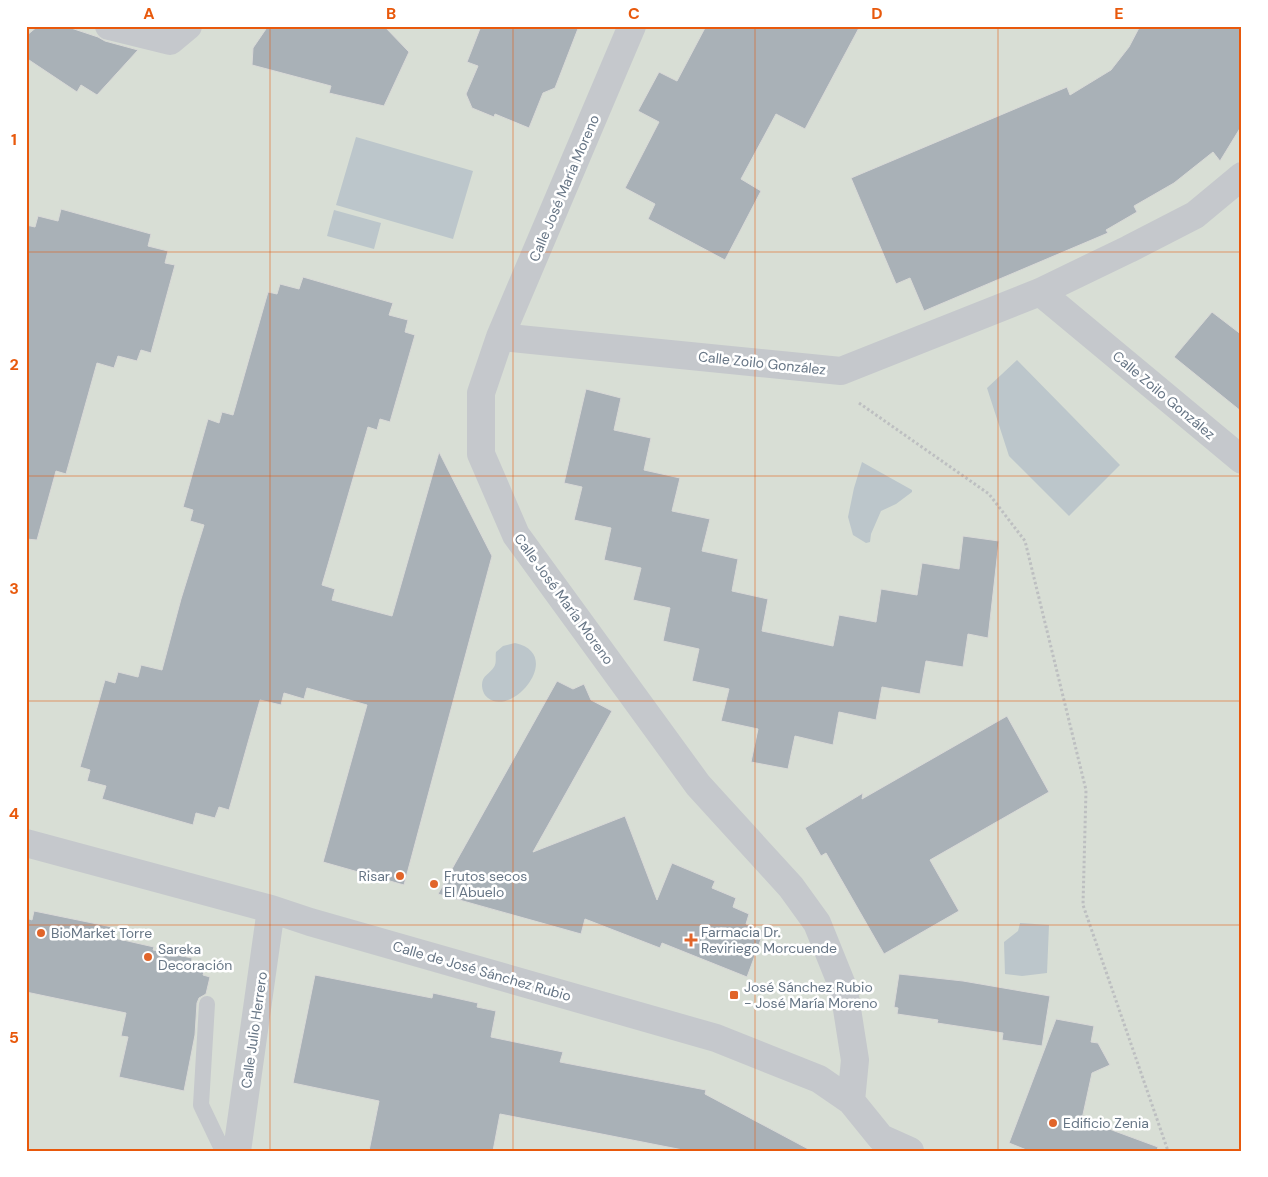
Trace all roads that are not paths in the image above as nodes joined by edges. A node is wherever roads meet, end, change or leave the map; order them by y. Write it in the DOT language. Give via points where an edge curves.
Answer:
graph roads {
  1 [pos="109,26"];
  2 [pos="188,26"];
  3 [pos="632,26"];
  4 [pos="1242,176"];
  5 [pos="1040,292"];
  6 [pos="500,337"];
  7 [pos="1242,460"];
  8 [pos="26,843"];
  9 [pos="271,909"];
  10 [pos="207,1004"];
  11 [pos="851,1101"];
  12 [pos="882,1145"];
  13 [pos="223,1151"];
  14 [pos="237,1151"];
  15 [pos="910,1151"];
  1 -- 2 [label="street" via="170,42"];
  3 -- 6 [label="street, Calle José María Moreno"];
  4 -- 5 [label="street, Calle Zoilo González" via="1195,215"];
  5 -- 6 [label="street, Calle Zoilo González" via="841,371"];
  5 -- 7 [label="street, Calle Zoilo González"];
  6 -- 11 [label="street, Calle José María Moreno" via="481,393 481,454 516,535 698,785 791,887 817,923 844,990 856,1060"];
  8 -- 9 [label="street, Calle de José Sánchez Rubio"];
  9 -- 11 [label="street, Calle de José Sánchez Rubio" via="716,1038 818,1079"];
  9 -- 14 [label="street, Calle Julio Herrero"];
  10 -- 13 [label="lane" via="201,1105"];
  11 -- 12 [label="street, Calle de José Sánchez Rubio"];
  12 -- 15 [label="street, Calle de José Sánchez Rubio"];
}
